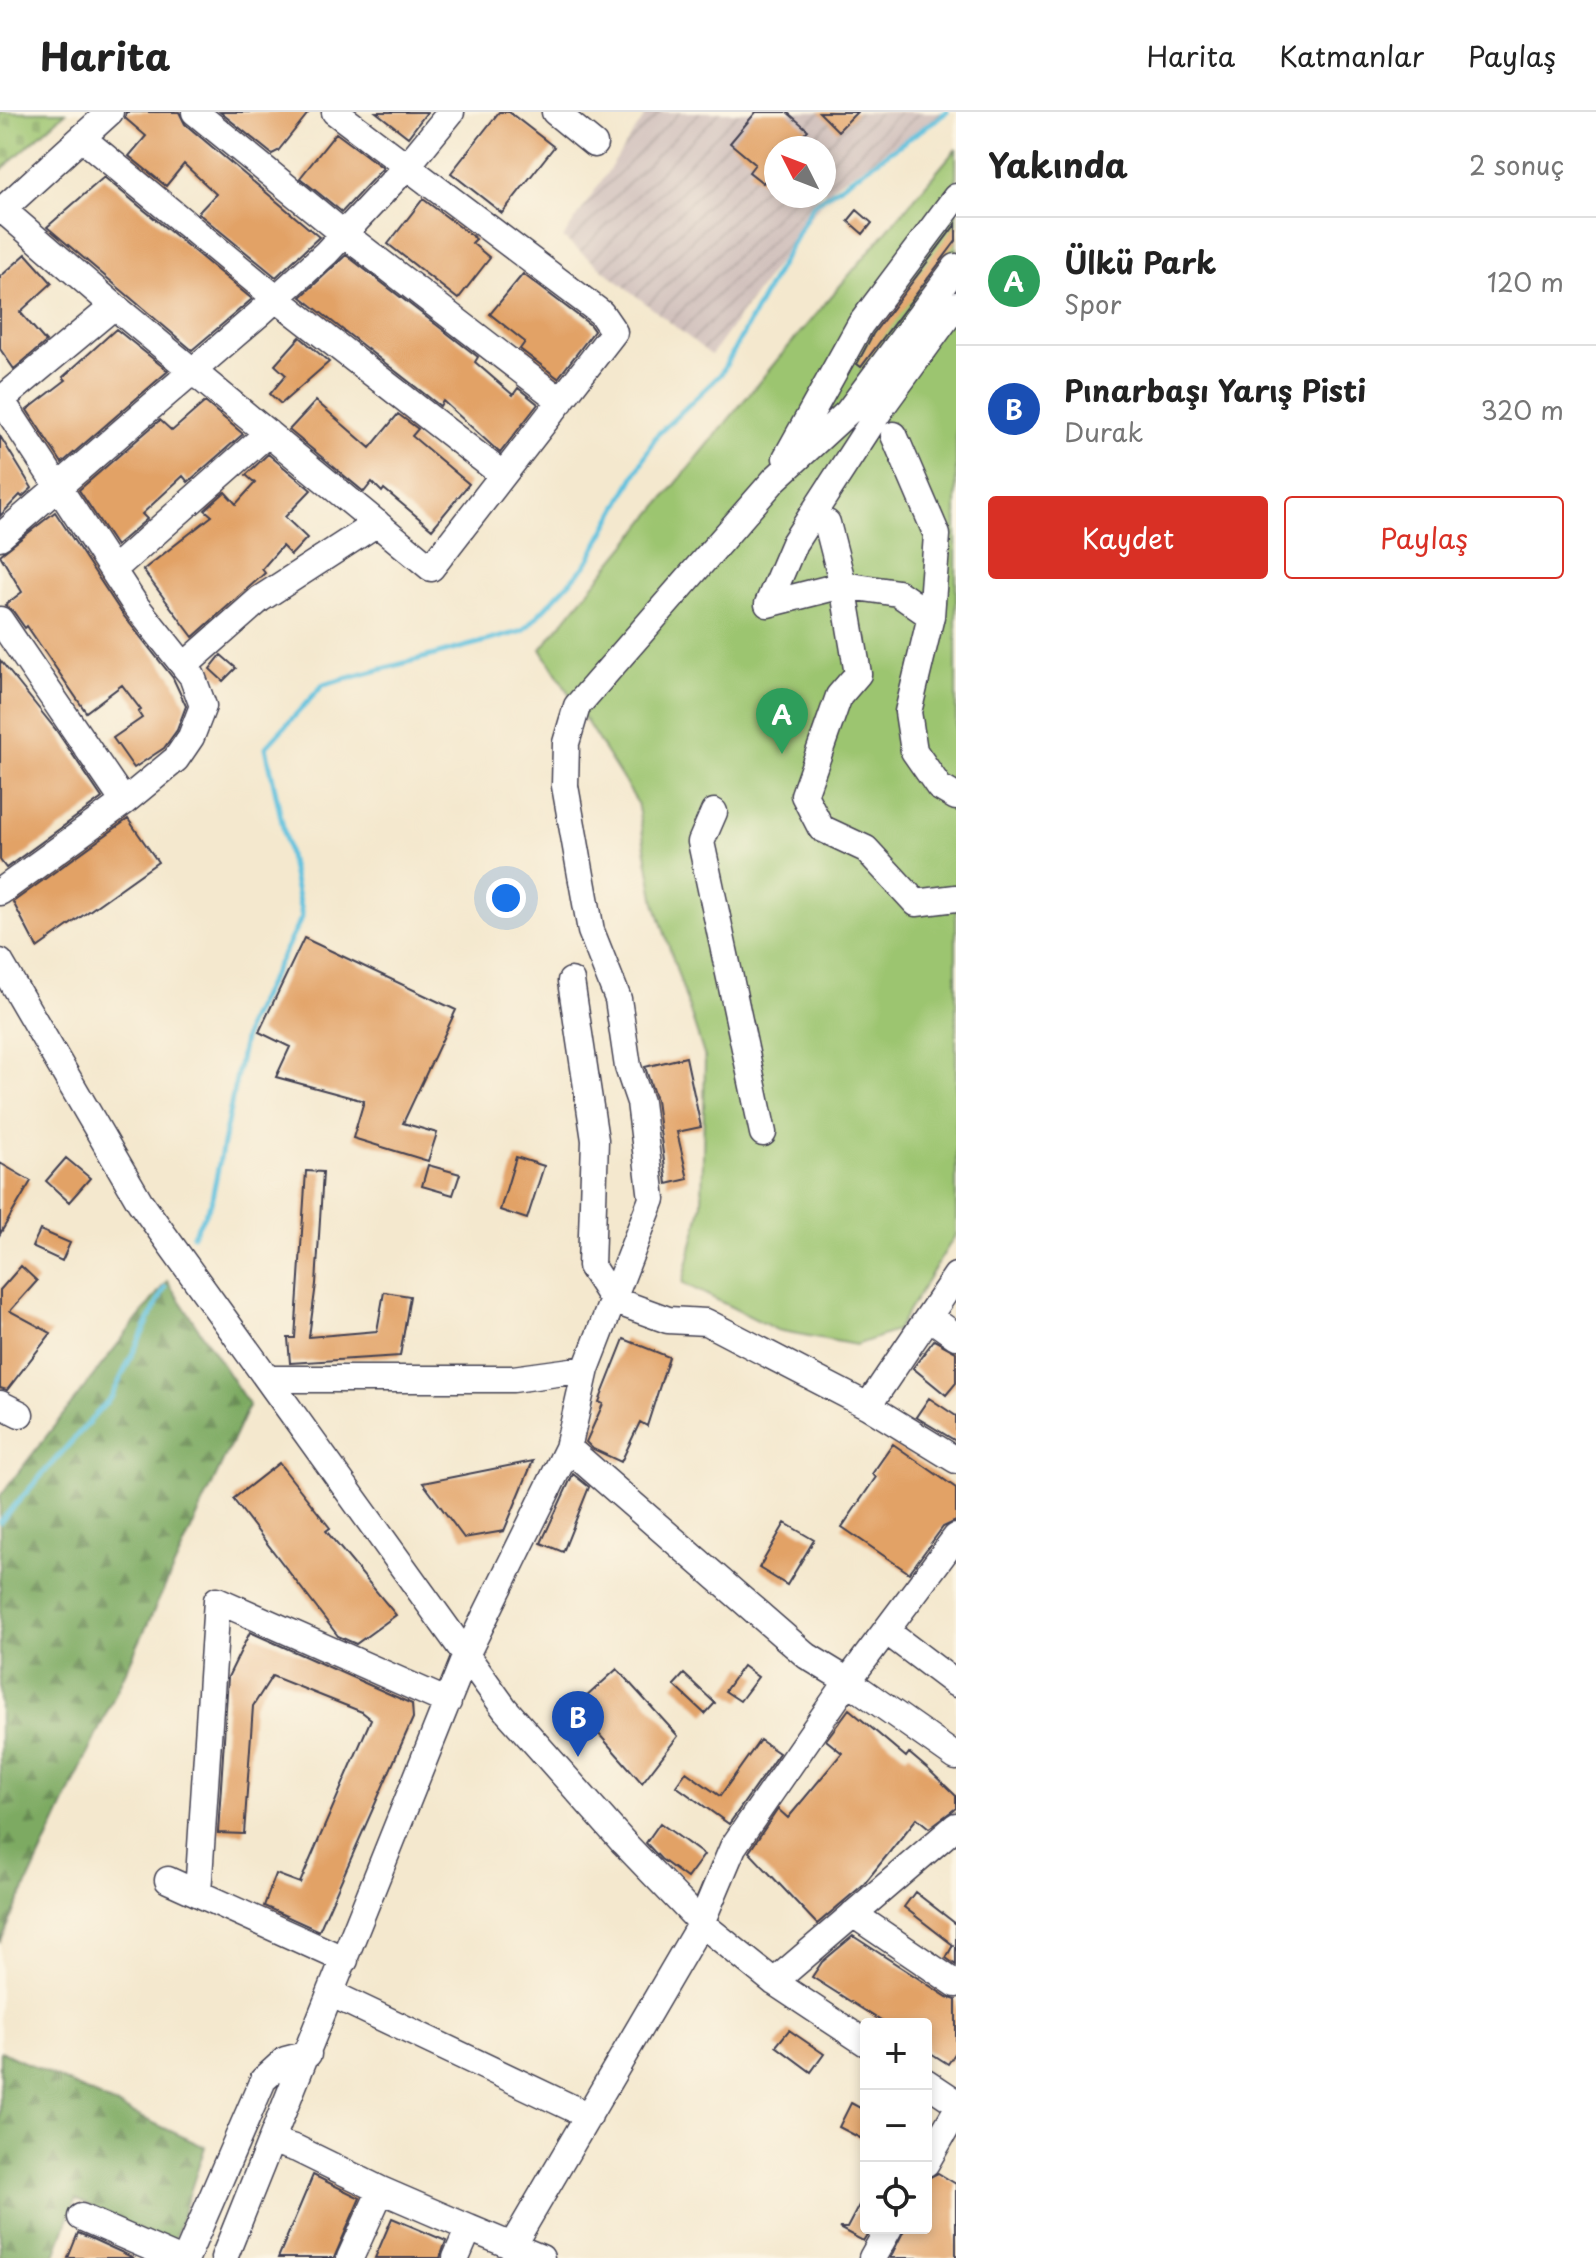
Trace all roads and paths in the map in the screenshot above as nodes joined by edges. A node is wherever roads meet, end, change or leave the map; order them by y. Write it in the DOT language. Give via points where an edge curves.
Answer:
graph roads {
  1 [pos="110,112"];
  2 [pos="195,112"];
  3 [pos="335,112"];
  4 [pos="451,112"];
  5 [pos="555,112"];
  6 [pos="82,138"];
  7 [pos="594,144"];
  8 [pos="407,166"];
  9 [pos="956,197"];
  10 [pos="1,211"];
  11 [pos="344,234"];
  12 [pos="956,267"];
  13 [pos="277,299"];
  14 [pos="956,305"];
  15 [pos="114,306"];
  16 [pos="193,371"];
  17 [pos="0,399"];
  18 [pos="561,401"];
  19 [pos="268,433"];
  20 [pos="894,435"];
  21 [pos="503,475"];
  22 [pos="775,479"];
  23 [pos="58,485"];
  24 [pos="377,523"];
  25 [pos="827,523"];
  26 [pos="0,537"];
  27 [pos="113,570"];
  28 [pos="843,585"];
  29 [pos="931,616"];
  30 [pos="0,620"];
  31 [pos="184,666"];
  32 [pos="956,797"];
  33 [pos="124,802"];
  34 [pos="714,812"];
  35 [pos="0,892"];
  36 [pos="956,898"];
  37 [pos="0,962"];
  38 [pos="571,981"];
  39 [pos="763,1133"];
  40 [pos="956,1276"];
  41 [pos="613,1300"];
  42 [pos="929,1317"];
  43 [pos="956,1336"];
  44 [pos="586,1369"];
  45 [pos="269,1379"];
  46 [pos="868,1406"];
  47 [pos="568,1448"];
  48 [pos="956,1460"];
  49 [pos="956,1537"];
  50 [pos="886,1631"];
  51 [pos="466,1655"];
  52 [pos="848,1681"];
  53 [pos="956,1684"];
  54 [pos="448,1702"];
  55 [pos="956,1757"];
  56 [pos="956,1826"];
  57 [pos="168,1880"];
  58 [pos="198,1893"];
  59 [pos="853,1914"];
  60 [pos="701,1923"];
  61 [pos="345,1960"];
  62 [pos="774,1982"];
  63 [pos="956,1984"];
  64 [pos="332,1994"];
  65 [pos="860,2039"];
  66 [pos="308,2054"];
  67 [pos="932,2086"];
  68 [pos="956,2102"];
  69 [pos="956,2111"];
  70 [pos="589,2116"];
  71 [pos="272,2141"];
  72 [pos="927,2162"];
  73 [pos="381,2190"];
  74 [pos="81,2217"];
  75 [pos="469,2228"];
  76 [pos="886,2234"];
  77 [pos="512,2246"];
  78 [pos="175,2258"];
  79 [pos="186,2258"];
  80 [pos="224,2258"];
  81 [pos="350,2258"];
  82 [pos="456,2258"];
  83 [pos="541,2258"];
  84 [pos="872,2258"];
  1 -- 6 [label="street"];
  2 -- 11 [label="street"];
  3 -- 8 [label="street"];
  4 -- 8 [label="street"];
  5 -- 7 [label="street"];
  6 -- 10 [label="street"];
  6 -- 13 [label="street"];
  8 -- 11 [label="street"];
  8 -- 18 [label="street" via="601,313 614,332"];
  9 -- 22 [label="street" via="860,325"];
  10 -- 15 [label="street"];
  11 -- 13 [label="street"];
  11 -- 18 [label="street"];
  12 -- 22 [label="street" via="848,412"];
  13 -- 16 [label="street"];
  13 -- 21 [label="street"];
  14 -- 28 [label="street" via="794,543 768,604"];
  15 -- 16 [label="street"];
  15 -- 17 [label="street"];
  16 -- 19 [label="street"];
  16 -- 23 [label="street"];
  17 -- 23 [label="street"];
  18 -- 21 [label="street"];
  19 -- 24 [label="street"];
  19 -- 27 [label="street"];
  20 -- 29 [label="street" via="937,535"];
  21 -- 24 [label="street" via="431,568"];
  22 -- 41 [label="street" via="577,706 566,743 565,786 591,931 618,999 628,1067 640,1102 652,1199"];
  23 -- 26 [label="street"];
  23 -- 27 [label="street"];
  24 -- 31 [label="street" via="260,599"];
  25 -- 28 [label="street"];
  27 -- 31 [label="street"];
  28 -- 29 [label="street" via="898,593"];
  28 -- 36 [label="street" via="858,674 839,696 804,795 821,828 866,849 916,903"];
  29 -- 32 [label="street" via="908,712 914,751 939,787"];
  30 -- 33 [label="street"];
  31 -- 33 [label="street" via="203,706 191,737 176,759"];
  33 -- 35 [label="street"];
  34 -- 39 [label="street" via="701,842"];
  37 -- 45 [label="street" via="140,1202"];
  38 -- 41 [label="street" via="595,1140 591,1266"];
  40 -- 42 [label="street"];
  41 -- 44 [label="street"];
  41 -- 46 [label="street" via="668,1320 706,1322"];
  42 -- 43 [label="street"];
  42 -- 46 [label="street"];
  44 -- 45 [label="street" via="513,1379"];
  44 -- 47 [label="street"];
  45 -- 51 [label="street"];
  46 -- 48 [label="street"];
  47 -- 51 [label="street"];
  47 -- 52 [label="street" via="807,1656"];
  49 -- 50 [label="street"];
  50 -- 52 [label="street"];
  50 -- 53 [label="street"];
  51 -- 54 [label="street"];
  51 -- 60 [label="street" via="505,1709"];
  52 -- 55 [label="street"];
  52 -- 60 [label="street" via="733,1847"];
  54 -- 58 [label="street" via="217,1600"];
  54 -- 61 [label="street"];
  56 -- 59 [label="street"];
  57 -- 58 [label="street"];
  58 -- 61 [label="street"];
  59 -- 62 [label="street"];
  59 -- 63 [label="street"];
  60 -- 62 [label="street"];
  60 -- 70 [label="street"];
  61 -- 64 [label="street"];
  62 -- 65 [label="street"];
  64 -- 66 [label="street"];
  64 -- 70 [label="street"];
  66 -- 71 [label="street"];
  66 -- 79 [label="street" via="285,2060 263,2080"];
  67 -- 68 [label="street"];
  69 -- 72 [label="street"];
  70 -- 77 [label="street"];
  71 -- 73 [label="street"];
  71 -- 80 [label="street"];
  73 -- 75 [label="street"];
  73 -- 81 [label="street"];
  74 -- 78 [label="street"];
  75 -- 77 [label="street"];
  75 -- 82 [label="street"];
  76 -- 84 [label="street"];
  77 -- 83 [label="street"];
}
